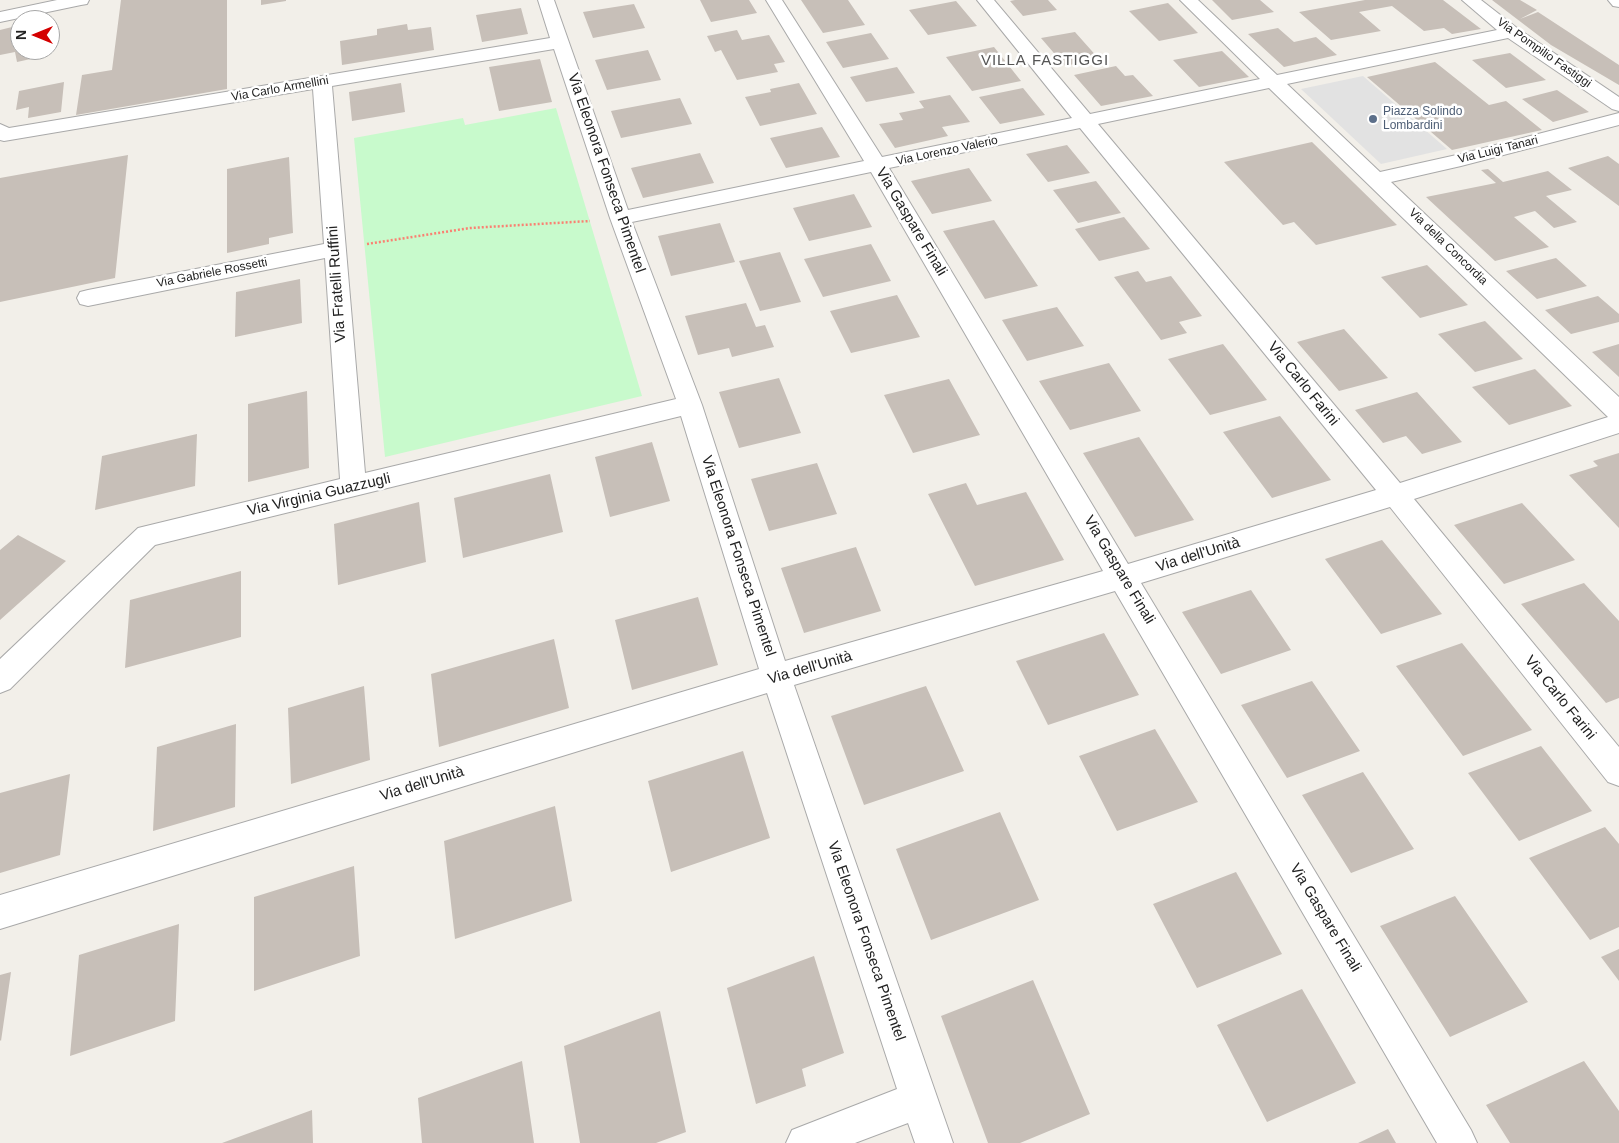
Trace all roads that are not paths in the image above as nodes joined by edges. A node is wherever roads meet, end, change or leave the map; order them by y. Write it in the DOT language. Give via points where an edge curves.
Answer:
graph roads {
  1 [pos="81,0"];
  2 [pos="546,0"];
  3 [pos="774,0"];
  4 [pos="985,0"];
  5 [pos="1188,0"];
  6 [pos="1470,0"];
  7 [pos="0,16"];
  8 [pos="1511,32"];
  9 [pos="561,42"];
  10 [pos="322,81"];
  11 [pos="1275,83"];
  12 [pos="1619,105"];
  13 [pos="1619,119"];
  14 [pos="1087,121"];
  15 [pos="0,130"];
  16 [pos="877,166"];
  17 [pos="1377,179"];
  18 [pos="620,218"];
  19 [pos="335,249"];
  20 [pos="88,298"];
  21 [pos="690,405"];
  22 [pos="1619,412"];
  23 [pos="1619,423"];
  24 [pos="353,487"];
  25 [pos="1394,495"];
  26 [pos="1123,577"];
  27 [pos="776,677"];
  28 [pos="0,679"];
  29 [pos="1619,771"];
  30 [pos="0,912"];
  31 [pos="920,1100"];
  32 [pos="805,1143"];
  33 [pos="934,1143"];
  34 [pos="1458,1143"];
  1 -- 7 [label="street"];
  2 -- 9 [label="street, Via Eleonora Fonseca Pimentel"];
  3 -- 16 [label="street, Via Gaspare Finali"];
  4 -- 14 [label="street, Via Carlo Farini"];
  5 -- 11 [label="street, Via della Concordia"];
  6 -- 8 [label="street, Via Pompilio Fastiggi"];
  8 -- 11 [label="street"];
  8 -- 12 [label="street, Via Pompilio Fastiggi"];
  9 -- 10 [label="street, Via Carlo Armellini"];
  9 -- 18 [label="street, Via Eleonora Fonseca Pimentel"];
  10 -- 15 [label="street, Via Carlo Armellini" via="4,135"];
  10 -- 19 [label="street, Via Fratelli Ruffini"];
  11 -- 14 [label="street, Via Lorenzo Valerio"];
  11 -- 17 [label="street, Via della Concordia"];
  13 -- 17 [label="street, Via Luigi Tanari"];
  14 -- 16 [label="street, Via Lorenzo Valerio"];
  14 -- 25 [label="street, Via Carlo Farini"];
  16 -- 18 [label="street, Via Lorenzo Valerio"];
  16 -- 26 [label="street, Via Gaspare Finali"];
  17 -- 22 [label="street, Via della Concordia"];
  18 -- 21 [label="street, Via Eleonora Fonseca Pimentel"];
  19 -- 20 [label="street, Via Gabriele Rossetti"];
  19 -- 24 [label="street, Via Fratelli Ruffini"];
  21 -- 24 [label="street, Via Virginia Guazzugli"];
  21 -- 27 [label="street, Via Eleonora Fonseca Pimentel"];
  23 -- 25 [label="street, Via dell'Unità"];
  24 -- 28 [label="street, Via Virginia Guazzugli" via="147,536"];
  25 -- 26 [label="street, Via dell'Unità"];
  25 -- 29 [label="street, Via Carlo Farini"];
  26 -- 27 [label="street, Via dell'Unità"];
  26 -- 34 [label="street, Via Gaspare Finali"];
  27 -- 30 [label="street, Via dell'Unità"];
  27 -- 31 [label="street, Via Eleonora Fonseca Pimentel"];
  31 -- 32 [label="street"];
  31 -- 33 [label="street, Via Eleonora Fonseca Pimentel"];
}
